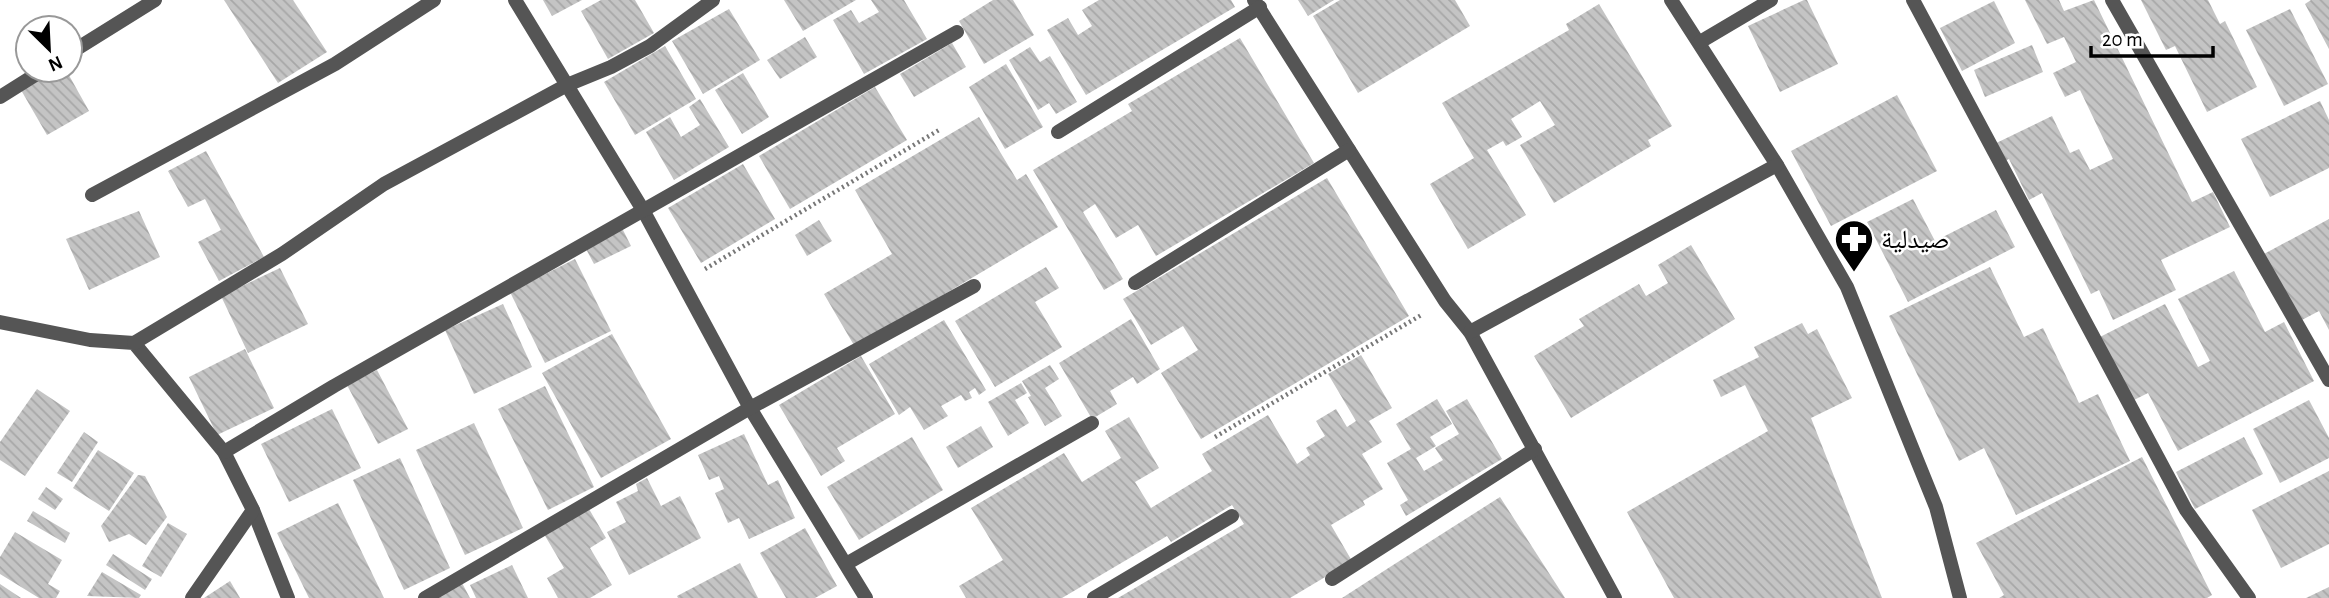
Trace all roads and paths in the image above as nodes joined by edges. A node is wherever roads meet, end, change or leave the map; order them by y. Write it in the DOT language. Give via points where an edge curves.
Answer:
graph roads {
  1 [pos="155,0"];
  2 [pos="434,0"];
  3 [pos="516,0"];
  4 [pos="713,0"];
  5 [pos="1671,0"];
  6 [pos="1771,0"];
  7 [pos="1913,0"];
  8 [pos="2112,0"];
  9 [pos="1257,4"];
  10 [pos="957,32"];
  11 [pos="1700,43"];
  12 [pos="84,44"];
  13 [pos="21,84"];
  14 [pos="567,85"];
  15 [pos="0,97"];
  16 [pos="939,130"];
  17 [pos="1058,132"];
  18 [pos="1349,150"];
  19 [pos="1777,164"];
  20 [pos="92,195"];
  21 [pos="643,210"];
  22 [pos="682,283"];
  23 [pos="1135,283"];
  24 [pos="974,286"];
  25 [pos="1445,300"];
  26 [pos="0,323"];
  27 [pos="1470,332"];
  28 [pos="134,342"];
  29 [pos="2329,380"];
  30 [pos="750,408"];
  31 [pos="1092,423"];
  32 [pos="1215,437"];
  33 [pos="1535,449"];
  34 [pos="224,452"];
  35 [pos="253,510"];
  36 [pos="1232,516"];
  37 [pos="846,564"];
  38 [pos="1332,579"];
  39 [pos="192,598"];
  40 [pos="288,598"];
  41 [pos="425,598"];
  42 [pos="866,598"];
  43 [pos="1094,598"];
  44 [pos="1615,598"];
  45 [pos="1960,598"];
  46 [pos="2249,598"];
  1 -- 12 [label="street"];
  2 -- 20 [label="street" via="335,64"];
  3 -- 14 [label="street"];
  4 -- 14 [label="street" via="650,46"];
  5 -- 11 [label="street"];
  6 -- 11 [label="street"];
  7 -- 46 [label="street" via="2186,510"];
  8 -- 29 [label="street"];
  9 -- 17 [label="street"];
  9 -- 18 [label="street"];
  10 -- 21 [label="street"];
  11 -- 19 [label="street"];
  13 -- 15 [label="street"];
  14 -- 21 [label="street"];
  14 -- 28 [label="street" via="384,184 282,254"];
  16 -- 22 [label="path"];
  18 -- 23 [label="street"];
  18 -- 25 [label="street"];
  19 -- 27 [label="street"];
  19 -- 45 [label="street" via="1847,287 1936,507"];
  21 -- 22 [label="street"];
  21 -- 34 [label="street"];
  22 -- 30 [label="street"];
  24 -- 30 [label="street"];
  25 -- 27 [label="street"];
  25 -- 32 [label="path"];
  26 -- 28 [label="street" via="90,340"];
  27 -- 33 [label="street"];
  28 -- 34 [label="street"];
  30 -- 37 [label="street"];
  30 -- 41 [label="street"];
  31 -- 37 [label="street"];
  33 -- 38 [label="street"];
  33 -- 44 [label="street"];
  34 -- 35 [label="street"];
  35 -- 39 [label="street"];
  35 -- 40 [label="street"];
  36 -- 43 [label="street"];
  37 -- 42 [label="street"];
}
